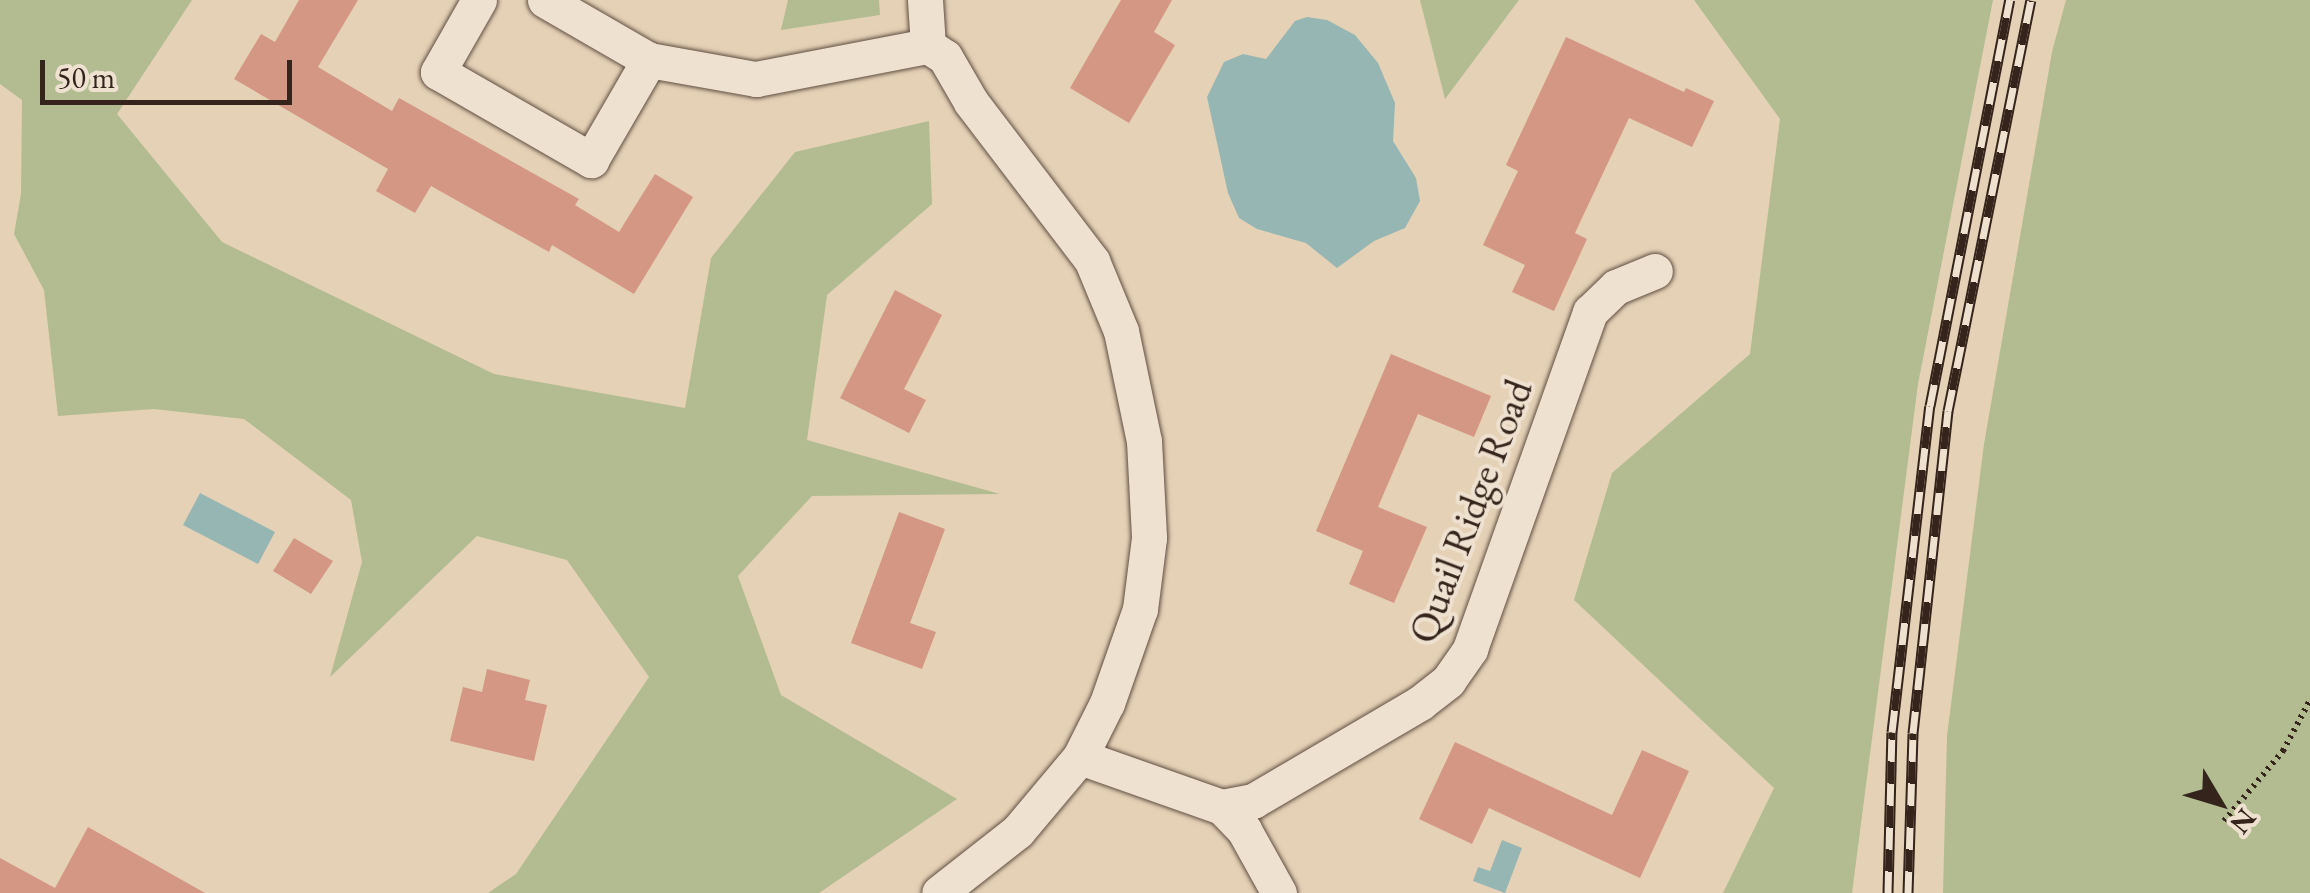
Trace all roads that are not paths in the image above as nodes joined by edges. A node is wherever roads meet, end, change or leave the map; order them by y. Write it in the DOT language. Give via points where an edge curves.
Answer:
graph roads {
  1 [pos="479,0"];
  2 [pos="545,0"];
  3 [pos="925,0"];
  4 [pos="928,46"];
  5 [pos="649,60"];
  6 [pos="1655,271"];
  7 [pos="1080,757"];
  8 [pos="1222,806"];
  9 [pos="939,893"];
  10 [pos="1280,893"];
  1 -- 5 [label="street" via="438,72 591,160"];
  2 -- 5 [label="street"];
  3 -- 4 [label="street"];
  4 -- 5 [label="street" via="756,79"];
  4 -- 7 [label="street" via="945,57 1092,261 1121,331 1144,440 1149,538 1140,609"];
  6 -- 8 [label="street, Quail Ridge Road" via="1616,287 1590,312 1470,649 1448,681 1254,801"];
  7 -- 8 [label="street"];
  7 -- 9 [label="street" via="1018,831"];
  8 -- 10 [label="street"];
}
